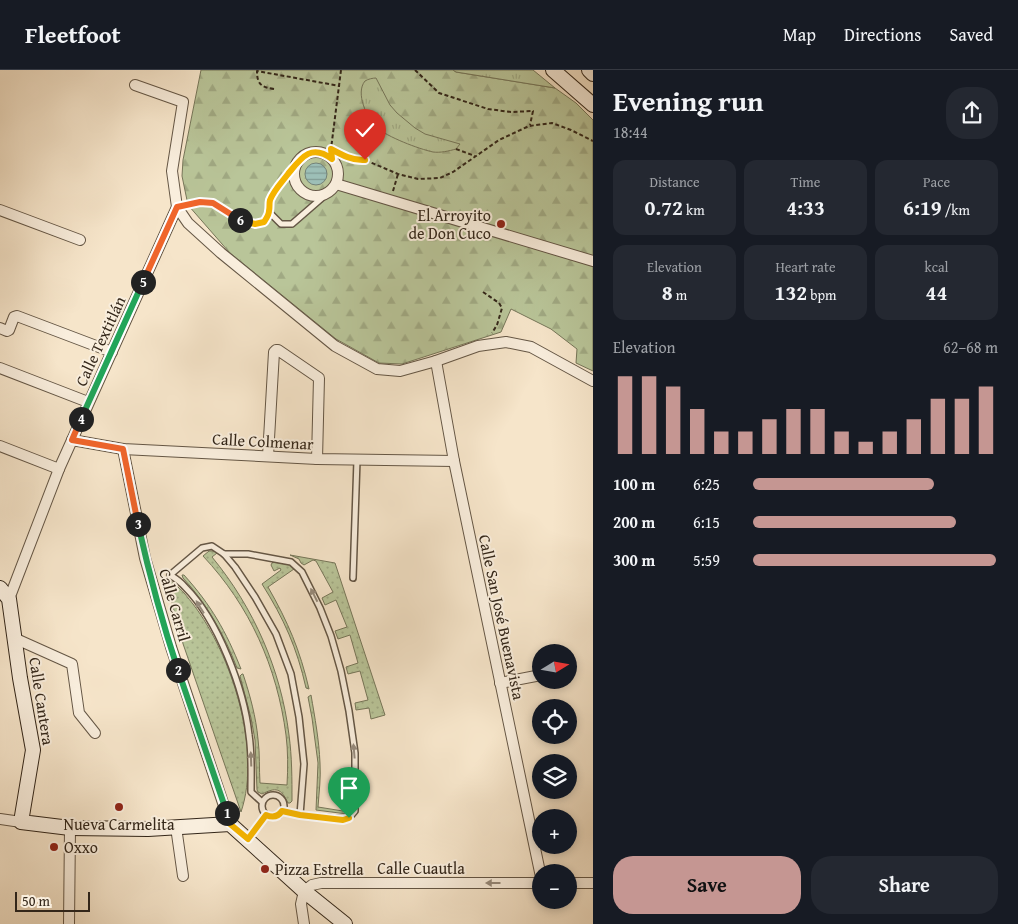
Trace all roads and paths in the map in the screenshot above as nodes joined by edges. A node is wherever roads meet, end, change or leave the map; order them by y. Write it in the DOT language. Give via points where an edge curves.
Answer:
graph roads {
  1 [pos="341,70"];
  2 [pos="415,70"];
  3 [pos="553,70"];
  4 [pos="589,70"];
  5 [pos="593,74"];
  6 [pos="135,86"];
  7 [pos="340,86"];
  8 [pos="274,89"];
  9 [pos="593,105"];
  10 [pos="529,126"];
  11 [pos="593,142"];
  12 [pos="456,150"];
  13 [pos="332,154"];
  14 [pos="475,156"];
  15 [pos="301,158"];
  16 [pos="398,174"];
  17 [pos="333,188"];
  18 [pos="391,200"];
  19 [pos="177,207"];
  20 [pos="0,210"];
  21 [pos="270,212"];
  22 [pos="80,240"];
  23 [pos="593,261"];
  24 [pos="484,292"];
  25 [pos="0,328"];
  26 [pos="488,345"];
  27 [pos="112,352"];
  28 [pos="436,361"];
  29 [pos="0,368"];
  30 [pos="593,381"];
  31 [pos="88,402"];
  32 [pos="72,440"];
  33 [pos="0,446"];
  34 [pos="123,449"];
  35 [pos="268,456"];
  36 [pos="317,459"];
  37 [pos="357,459"];
  38 [pos="454,461"];
  39 [pos="59,469"];
  40 [pos="224,554"];
  41 [pos="353,578"];
  42 [pos="4,594"];
  43 [pos="14,638"];
  44 [pos="532,677"];
  45 [pos="500,683"];
  46 [pos="95,733"];
  47 [pos="262,802"];
  48 [pos="282,811"];
  49 [pos="266,815"];
  50 [pos="300,815"];
  51 [pos="0,819"];
  52 [pos="21,822"];
  53 [pos="230,824"];
  54 [pos="176,827"];
  55 [pos="70,828"];
  56 [pos="248,839"];
  57 [pos="538,864"];
  58 [pos="183,876"];
  59 [pos="532,883"];
  60 [pos="577,883"];
  61 [pos="593,883"];
  62 [pos="304,891"];
  63 [pos="69,924"];
  64 [pos="304,924"];
  65 [pos="345,924"];
  1 -- 7 [label="path"];
  2 -- 10 [label="path" via="439,93 488,109 533,110"];
  3 -- 9 [label="street"];
  4 -- 5 [label="street"];
  6 -- 19 [label="street" via="183,102 172,171"];
  7 -- 8 [label="path" via="257,71 257,79 264,88"];
  7 -- 13 [label="path"];
  10 -- 11 [label="path" via="552,124"];
  10 -- 14 [label="path"];
  12 -- 14 [label="path"];
  13 -- 15 [label="street" via="308,153"];
  13 -- 16 [label="path" via="365,160"];
  13 -- 17 [label="street" via="338,175"];
  14 -- 16 [label="path" via="440,178 418,179"];
  15 -- 17 [label="street" via="294,173 300,188 314,196"];
  15 -- 21 [label="lane" via="269,202"];
  16 -- 18 [label="path"];
  17 -- 18 [label="street"];
  17 -- 21 [label="lane" via="292,224 281,224"];
  18 -- 23 [label="street"];
  19 -- 21 [label="path" via="213,203 241,221 255,224 264,222"];
  19 -- 27 [label="street, Calle Textitlán"];
  19 -- 28 [label="street" via="188,223 221,253 335,346 377,370 400,372"];
  20 -- 22 [label="street"];
  24 -- 26 [label="path" via="502,308"];
  25 -- 27 [label="street" via="7,331 15,316"];
  26 -- 28 [label="street"];
  26 -- 30 [label="street" via="506,342 531,346"];
  27 -- 31 [label="street, Calle Textitlán"];
  28 -- 38 [label="street, Calle San José Buenavista"];
  29 -- 31 [label="street"];
  31 -- 32 [label="street, Calle Textitlán"];
  32 -- 34 [label="street, Calle Colmenar"];
  32 -- 39 [label="street, Calle Textitlán"];
  33 -- 39 [label="street"];
  34 -- 35 [label="street, Calle Colmenar"];
  34 -- 53 [label="street, Calle Carril" via="146,558 171,647"];
  35 -- 36 [label="street, Calle Colmenar"];
  35 -- 36 [label="street" via="274,352 278,350 320,378"];
  36 -- 37 [label="street, Calle Colmenar"];
  37 -- 38 [label="street, Calle Colmenar"];
  37 -- 41 [label="lane"];
  38 -- 45 [label="street, Calle San José Buenavista"];
  39 -- 42 [label="street, Calle Textitlán"];
  47 -- 40 [label="lane, one-way" via="251,792 249,735 234,674 222,645 196,600 170,575 202,548 212,546"];
  40 -- 50 [label="lane" via="255,597 276,634 291,674 304,764"];
  50 -- 40 [label="lane, one-way" via="343,820 355,812 355,753 341,671 320,608 302,572 290,562 248,554"];
  42 -- 43 [label="street, Calle Cantera"];
  43 -- 46 [label="street" via="72,664 79,713"];
  43 -- 52 [label="street, Calle Cantera" via="33,750"];
  44 -- 45 [label="street"];
  45 -- 57 [label="street, Calle San José Buenavista"];
  47 -- 48 [label="lane" via="266,796 277,796 284,804"];
  47 -- 49 [label="lane"];
  48 -- 49 [label="lane" via="273,817"];
  48 -- 50 [label="lane"];
  49 -- 56 [label="lane"];
  51 -- 52 [label="street"];
  52 -- 55 [label="street"];
  53 -- 54 [label="street"];
  53 -- 56 [label="street"];
  54 -- 55 [label="street"];
  54 -- 58 [label="street"];
  55 -- 63 [label="street"];
  56 -- 62 [label="street"];
  59 -- 62 [label="street, Calle Cuautla, one-way" via="321,883"];
  60 -- 61 [label="street"];
  62 -- 64 [label="street"];
  62 -- 65 [label="street"];
}
